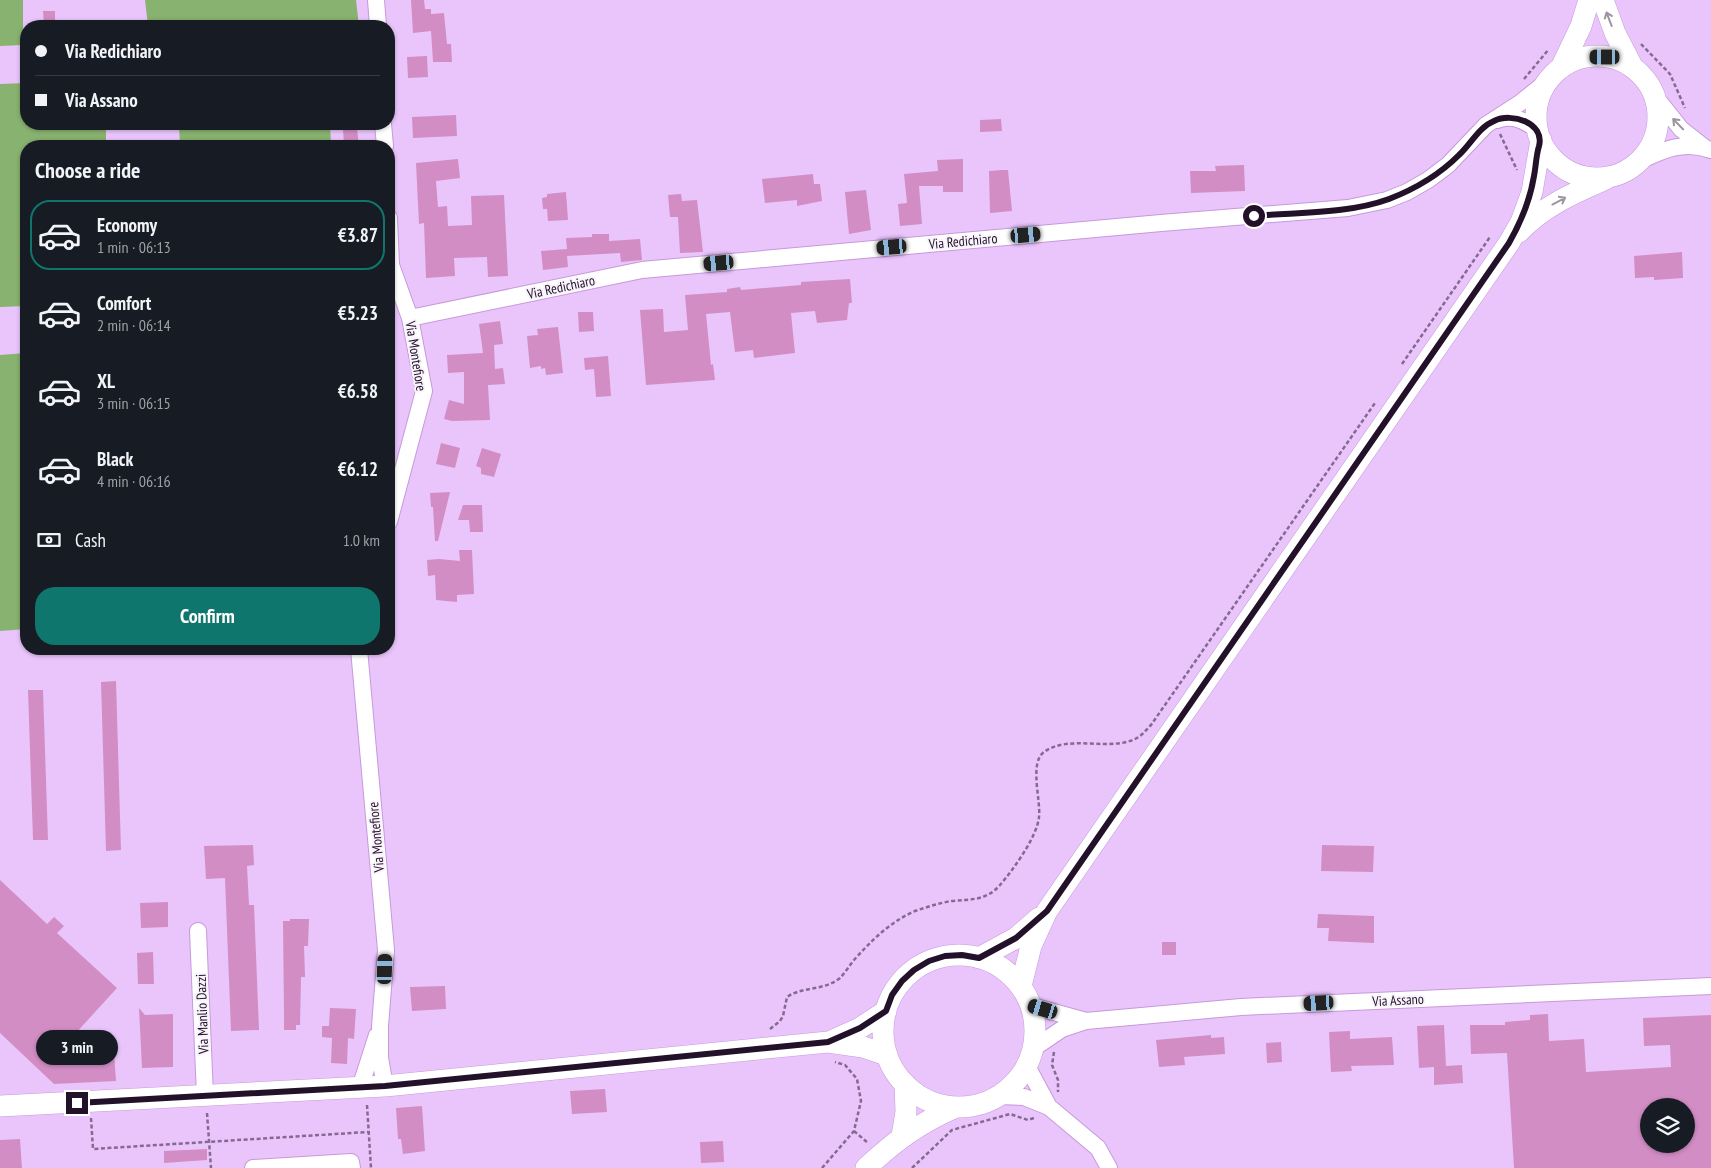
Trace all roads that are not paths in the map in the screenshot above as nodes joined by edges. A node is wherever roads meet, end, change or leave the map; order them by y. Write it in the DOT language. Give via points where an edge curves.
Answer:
graph roads {
  1 [pos="376,0"];
  2 [pos="1589,0"];
  3 [pos="1603,0"];
  4 [pos="378,20"];
  5 [pos="1633,68"];
  6 [pos="1555,74"];
  7 [pos="1654,95"];
  8 [pos="1492,121"];
  9 [pos="1539,135"];
  10 [pos="1709,149"];
  11 [pos="1638,162"];
  12 [pos="1613,176"];
  13 [pos="1501,238"];
  14 [pos="395,276"];
  15 [pos="410,318"];
  16 [pos="395,500"];
  17 [pos="360,655"];
  18 [pos="1047,911"];
  19 [pos="198,931"];
  20 [pos="979,958"];
  21 [pos="1021,986"];
  22 [pos="1711,986"];
  23 [pos="1032,1006"];
  24 [pos="886,1011"];
  25 [pos="1086,1021"];
  26 [pos="380,1026"];
  27 [pos="828,1051"];
  28 [pos="887,1055"];
  29 [pos="1031,1057"];
  30 [pos="904,1084"];
  31 [pos="385,1086"];
  32 [pos="360,1088"];
  33 [pos="1000,1096"];
  34 [pos="206,1103"];
  35 [pos="0,1106"];
  36 [pos="1049,1107"];
  37 [pos="956,1108"];
  38 [pos="902,1136"];
  39 [pos="253,1168"];
  40 [pos="352,1168"];
  41 [pos="866,1168"];
  42 [pos="1109,1168"];
  1 -- 4 [label="street"];
  2 -- 6 [label="main road" via="1581,26"];
  5 -- 3 [label="main road, one-way"];
  5 -- 6 [label="main road" via="1620,60 1589,57 1574,61"];
  5 -- 7 [label="main road" via="1646,80"];
  6 -- 8 [label="street, Via Redichiaro"];
  6 -- 9 [label="main road" via="1540,95 1536,113"];
  10 -- 7 [label="street, one-way" via="1681,128"];
  7 -- 11 [label="main road" via="1657,131 1650,148"];
  8 -- 9 [label="street" via="1511,117 1522,120"];
  8 -- 15 [label="street, Via Redichiaro" via="1448,165 1428,180 1387,200 1348,208 642,270"];
  9 -- 12 [label="main road" via="1548,153 1570,172 1599,178"];
  9 -- 13 [label="main road" via="1527,207 1521,222"];
  10 -- 11 [label="street" via="1695,145 1672,147"];
  11 -- 12 [label="main road"];
  13 -- 12 [label="main road, one-way" via="1526,225 1560,200"];
  13 -- 18 [label="main road"];
  14 -- 15 [label="street, Via Montefiore"];
  15 -- 16 [label="street, Via Montefiore" via="424,391"];
  17 -- 26 [label="street, Via Montefiore" via="386,950"];
  18 -- 20 [label="main road" via="1016,938"];
  18 -- 21 [label="main road" via="1030,946"];
  19 -- 34 [label="street, Via Manlio Dazzi"];
  20 -- 21 [label="main road" via="1003,968"];
  20 -- 24 [label="main road" via="945,956 929,961 902,981"];
  21 -- 23 [label="main road"];
  22 -- 25 [label="street, Via Assano" via="1240,1007"];
  23 -- 25 [label="street, Via Assano"];
  23 -- 29 [label="main road" via="1036,1027"];
  24 -- 27 [label="main road"];
  24 -- 28 [label="main road" via="883,1033"];
  25 -- 29 [label="street, Via Assano" via="1062,1028"];
  26 -- 31 [label="street, Via Montefiore" via="380,1058"];
  26 -- 32 [label="street, Via Montefiore"];
  27 -- 28 [label="main road" via="863,1047"];
  27 -- 31 [label="main road" via="768,1048"];
  28 -- 30 [label="main road"];
  29 -- 33 [label="main road" via="1016,1083"];
  29 -- 36 [label="street"];
  30 -- 37 [label="main road" via="928,1101"];
  30 -- 38 [label="main road" via="906,1112"];
  31 -- 32 [label="main road"];
  32 -- 34 [label="main road"];
  33 -- 36 [label="street" via="1024,1097"];
  33 -- 37 [label="main road" via="979,1105"];
  34 -- 35 [label="main road"];
  36 -- 42 [label="street" via="1098,1148"];
  37 -- 38 [label="main road"];
  38 -- 41 [label="main road"];
  39 -- 40 [label="street" via="351,1162"];
}
